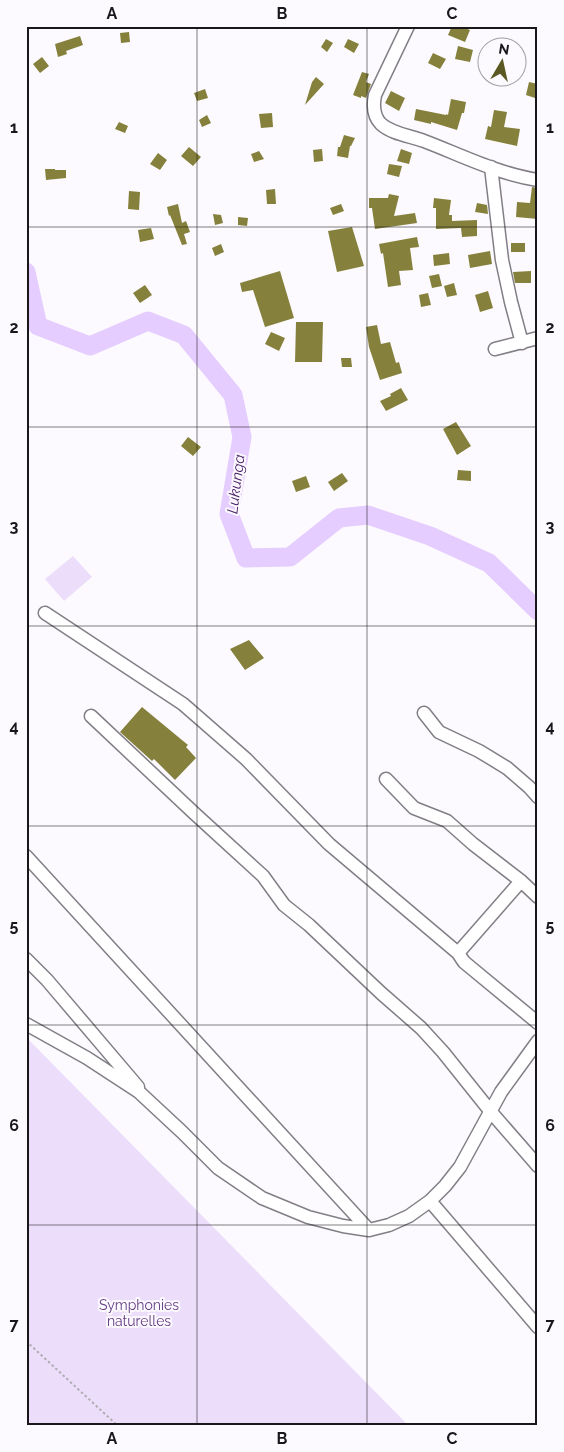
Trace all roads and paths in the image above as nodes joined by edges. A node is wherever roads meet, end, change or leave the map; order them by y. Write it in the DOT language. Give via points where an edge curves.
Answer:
graph roads {
  1 [pos="408,26"];
  2 [pos="491,168"];
  3 [pos="538,180"];
  4 [pos="538,338"];
  5 [pos="522,342"];
  6 [pos="495,349"];
  7 [pos="45,613"];
  8 [pos="424,713"];
  9 [pos="92,716"];
  10 [pos="386,780"];
  11 [pos="538,797"];
  12 [pos="26,856"];
  13 [pos="521,881"];
  14 [pos="538,897"];
  15 [pos="458,953"];
  16 [pos="26,959"];
  17 [pos="538,1023"];
  18 [pos="26,1024"];
  19 [pos="538,1041"];
  20 [pos="156,1108"];
  21 [pos="491,1112"];
  22 [pos="538,1166"];
  23 [pos="430,1201"];
  24 [pos="369,1230"];
  25 [pos="538,1328"];
  26 [pos="26,1340"];
  27 [pos="118,1426"];
  1 -- 2 [label="street" via="375,95 378,120 392,131"];
  2 -- 3 [label="street"];
  2 -- 5 [label="street" via="502,260"];
  4 -- 5 [label="street"];
  5 -- 6 [label="street"];
  7 -- 15 [label="street" via="183,704 246,759 329,844"];
  8 -- 11 [label="street" via="439,732 507,768"];
  9 -- 21 [label="street" via="263,876 284,905 421,1028"];
  10 -- 13 [label="street" via="414,808 447,821"];
  12 -- 24 [label="street"];
  13 -- 14 [label="street"];
  13 -- 15 [label="street"];
  15 -- 17 [label="street" via="464,962"];
  16 -- 20 [label="street"];
  18 -- 20 [label="street" via="87,1058 139,1092"];
  19 -- 21 [label="street" via="500,1092"];
  20 -- 24 [label="street" via="218,1168 262,1198 308,1216"];
  21 -- 22 [label="street"];
  21 -- 23 [label="street" via="460,1167"];
  23 -- 24 [label="street" via="409,1216"];
  23 -- 25 [label="street"];
  26 -- 27 [label="path"];
}
